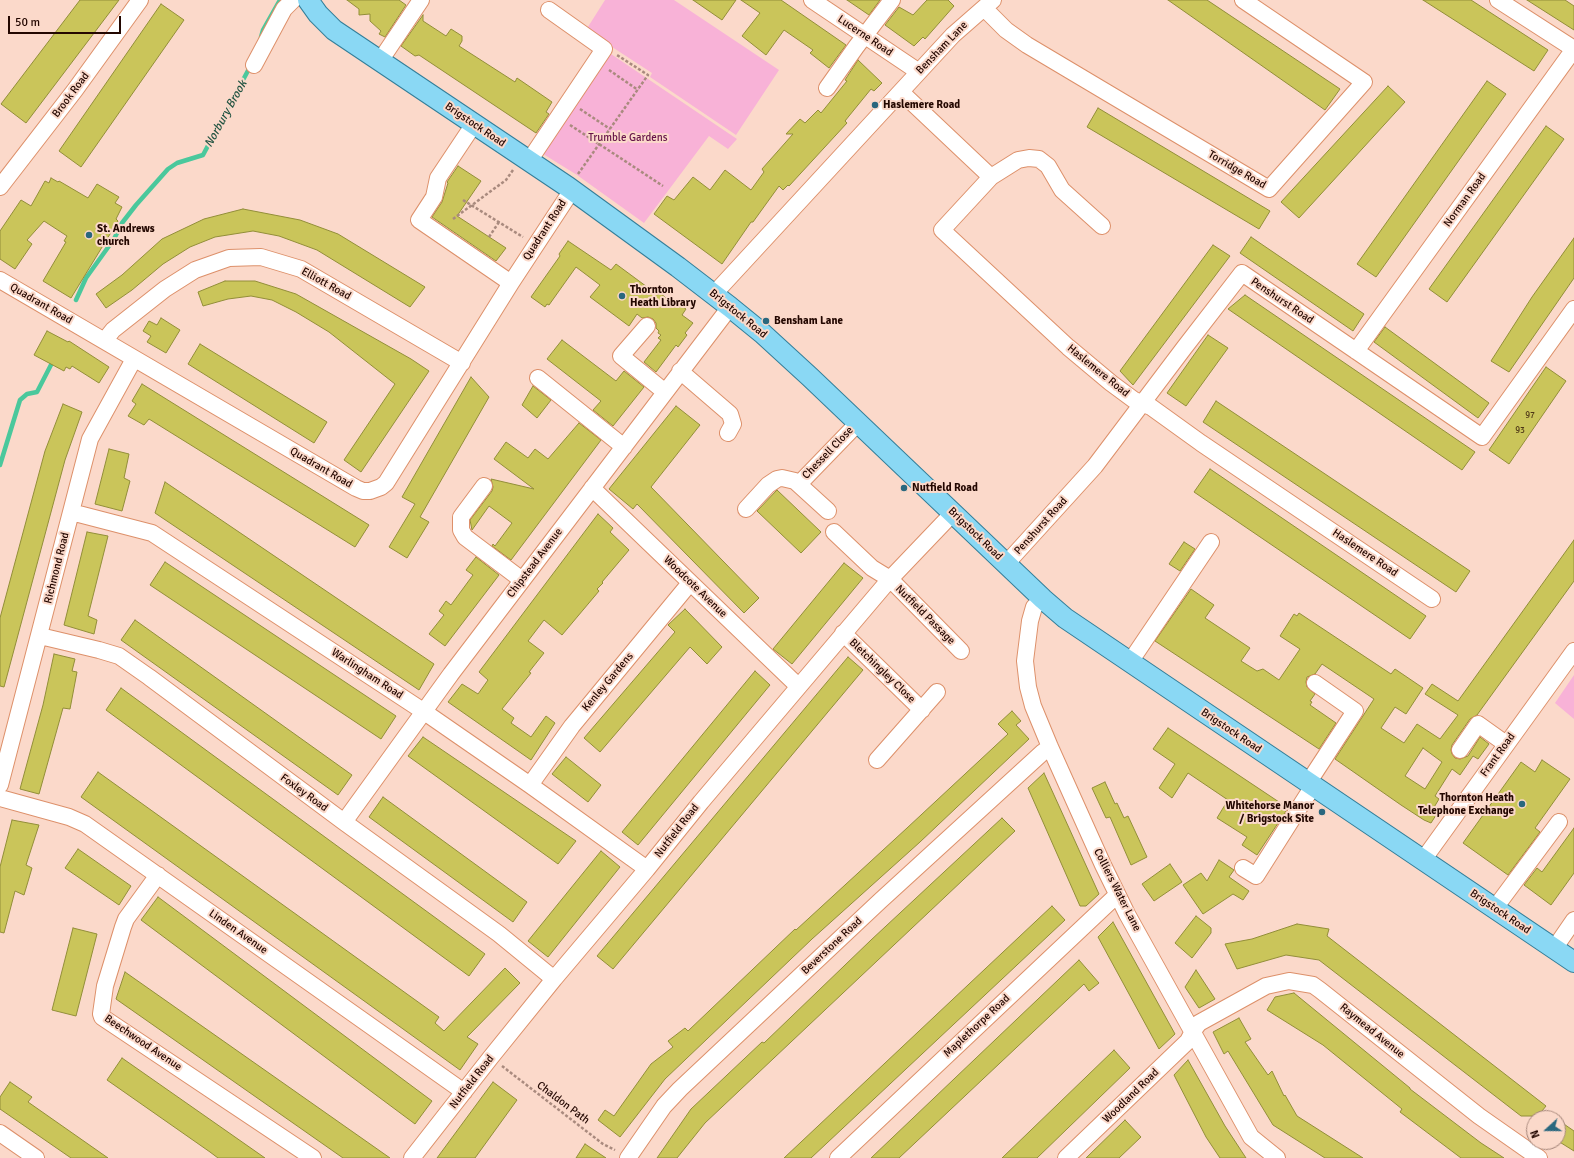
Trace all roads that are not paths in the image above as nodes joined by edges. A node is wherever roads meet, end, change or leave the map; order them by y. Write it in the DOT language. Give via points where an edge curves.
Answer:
graph roads {
  1 [pos="140,0"];
  2 [pos="292,0"];
  3 [pos="308,0"];
  4 [pos="422,0"];
  5 [pos="812,0"];
  6 [pos="892,0"];
  7 [pos="1243,0"];
  8 [pos="1498,0"];
  9 [pos="989,4"];
  10 [pos="549,10"];
  11 [pos="865,36"];
  12 [pos="1574,49"];
  13 [pos="380,62"];
  14 [pos="254,65"];
  15 [pos="919,72"];
  16 [pos="827,88"];
  17 [pos="901,92"];
  18 [pos="474,124"];
  19 [pos="526,159"];
  20 [pos="991,177"];
  21 [pos="0,187"];
  22 [pos="570,189"];
  23 [pos="1102,226"];
  24 [pos="0,280"];
  25 [pos="511,283"];
  26 [pos="714,294"];
  27 [pos="730,307"];
  28 [pos="1574,309"];
  29 [pos="647,326"];
  30 [pos="105,340"];
  31 [pos="1356,351"];
  32 [pos="134,359"];
  33 [pos="462,363"];
  34 [pos="680,371"];
  35 [pos="538,378"];
  36 [pos="665,392"];
  37 [pos="1141,404"];
  38 [pos="858,423"];
  39 [pos="728,433"];
  40 [pos="624,447"];
  41 [pos="798,484"];
  42 [pos="484,486"];
  43 [pos="592,488"];
  44 [pos="746,509"];
  45 [pos="828,511"];
  46 [pos="71,512"];
  47 [pos="953,513"];
  48 [pos="834,532"];
  49 [pos="1211,542"];
  50 [pos="1006,564"];
  51 [pos="890,579"];
  52 [pos="522,580"];
  53 [pos="690,583"];
  54 [pos="1043,599"];
  55 [pos="1432,599"];
  56 [pos="843,633"];
  57 [pos="40,636"];
  58 [pos="961,651"];
  59 [pos="1574,651"];
  60 [pos="1130,662"];
  61 [pos="1315,683"];
  62 [pos="798,686"];
  63 [pos="937,692"];
  64 [pos="922,710"];
  65 [pos="423,711"];
  66 [pos="1506,744"];
  67 [pos="1050,747"];
  68 [pos="1460,750"];
  69 [pos="877,760"];
  70 [pos="1311,784"];
  71 [pos="0,785"];
  72 [pos="530,785"];
  73 [pos="0,798"];
  74 [pos="344,822"];
  75 [pos="1559,822"];
  76 [pos="1423,860"];
  77 [pos="1243,868"];
  78 [pos="647,869"];
  79 [pos="158,874"];
  80 [pos="1117,895"];
  81 [pos="1495,908"];
  82 [pos="1574,920"];
  83 [pos="1554,949"];
  84 [pos="1574,962"];
  85 [pos="554,979"];
  86 [pos="1193,1031"];
  87 [pos="464,1092"];
  88 [pos="0,1133"];
  89 [pos="36,1158"];
  90 [pos="313,1158"];
  91 [pos="412,1158"];
  92 [pos="629,1158"];
  93 [pos="838,1158"];
  94 [pos="1066,1158"];
  95 [pos="1277,1158"];
  96 [pos="1539,1158"];
  1 -- 21 [label="street, Brook Road"];
  2 -- 14 [label="street" via="284,8"];
  3 -- 13 [label="main road, Brigstock Road" via="334,30"];
  4 -- 13 [label="street"];
  5 -- 11 [label="street, Lucerne Road"];
  6 -- 11 [label="street"];
  7 -- 9 [label="street, Torridge Road" via="1364,82 1269,189 1033,48 1006,30"];
  8 -- 12 [label="street"];
  9 -- 15 [label="street, Bensham Lane" via="953,35"];
  10 -- 19 [label="street" via="600,55"];
  11 -- 15 [label="street, Lucerne Road"];
  11 -- 16 [label="street"];
  12 -- 31 [label="street, Norman Road"];
  13 -- 18 [label="main road, Brigstock Road"];
  15 -- 17 [label="street, Bensham Lane"];
  17 -- 20 [label="street"];
  17 -- 26 [label="street, Bensham Lane"];
  18 -- 19 [label="main road, Brigstock Road"];
  18 -- 25 [label="street" via="438,178 434,197 419,220"];
  19 -- 22 [label="main road, Brigstock Road"];
  20 -- 23 [label="street" via="1018,160 1039,159 1048,166 1062,190"];
  20 -- 37 [label="street, Haslemere Road" via="942,230 1088,364"];
  22 -- 25 [label="street, Quadrant Road"];
  22 -- 26 [label="main road, Brigstock Road"];
  24 -- 30 [label="street, Quadrant Road"];
  25 -- 33 [label="street, Quadrant Road"];
  26 -- 27 [label="main road, Brigstock Road"];
  27 -- 34 [label="street, Chipstead Avenue"];
  27 -- 38 [label="main road, Brigstock Road"];
  28 -- 31 [label="street, Penshurst Road" via="1482,437"];
  29 -- 36 [label="street" via="621,356"];
  30 -- 32 [label="street, Quadrant Road"];
  30 -- 33 [label="street, Elliott Road" via="113,330 159,294 195,270 229,258 261,257 302,269"];
  31 -- 37 [label="street, Penshurst Road" via="1242,273"];
  32 -- 33 [label="street, Quadrant Road" via="363,491 376,489 386,483"];
  32 -- 46 [label="street, Richmond Road" via="90,439"];
  34 -- 36 [label="street, Chipstead Avenue"];
  34 -- 39 [label="street" via="730,414 733,424"];
  35 -- 40 [label="street"];
  36 -- 40 [label="street, Chipstead Avenue"];
  37 -- 50 [label="street, Penshurst Road" via="1095,466"];
  37 -- 55 [label="street, Haslemere Road" via="1151,407 1200,443"];
  38 -- 41 [label="street, Chessell Close"];
  38 -- 47 [label="main road, Brigstock Road"];
  40 -- 43 [label="street, Chipstead Avenue"];
  41 -- 44 [label="street, Chessell Close" via="788,478 777,478"];
  41 -- 45 [label="street, Chessell Close"];
  42 -- 52 [label="street" via="461,517 461,530 465,537"];
  43 -- 52 [label="street, Chipstead Avenue"];
  43 -- 53 [label="street, Woodcote Avenue"];
  46 -- 57 [label="street, Richmond Road"];
  46 -- 65 [label="street, Warlingham Road" via="152,533"];
  47 -- 50 [label="main road, Brigstock Road"];
  47 -- 51 [label="street, Nutfield Road"];
  48 -- 51 [label="street, Nutfield Passage" via="872,568"];
  49 -- 60 [label="street"];
  50 -- 54 [label="main road, Brigstock Road"];
  51 -- 56 [label="street, Nutfield Road"];
  51 -- 58 [label="street, Nutfield Passage"];
  52 -- 65 [label="street, Chipstead Avenue"];
  53 -- 62 [label="street, Woodcote Avenue"];
  53 -- 72 [label="street, Kenley Gardens" via="572,726"];
  54 -- 60 [label="main road, Brigstock Road" via="1065,618"];
  54 -- 67 [label="street, Colliers Water Lane" via="1034,606 1025,661 1033,706"];
  56 -- 62 [label="street, Nutfield Road"];
  56 -- 64 [label="street, Bletchingley Close"];
  57 -- 71 [label="street, Richmond Road"];
  57 -- 74 [label="street, Foxley Road" via="119,656"];
  59 -- 66 [label="street, Frant Road"];
  60 -- 70 [label="main road, Brigstock Road"];
  61 -- 70 [label="street" via="1355,711"];
  62 -- 78 [label="street, Nutfield Road"];
  63 -- 64 [label="street, Bletchingley Close"];
  64 -- 69 [label="street, Bletchingley Close"];
  65 -- 72 [label="street, Warlingham Road"];
  65 -- 74 [label="street, Chipstead Avenue"];
  66 -- 68 [label="street" via="1478,724"];
  66 -- 76 [label="street, Frant Road"];
  67 -- 80 [label="street, Colliers Water Lane"];
  67 -- 92 [label="street, Beverstone Road" via="680,1089 664,1106"];
  70 -- 76 [label="main road, Brigstock Road"];
  70 -- 77 [label="street" via="1256,876"];
  72 -- 78 [label="street, Warlingham Road"];
  73 -- 79 [label="street, Linden Avenue" via="69,817 85,824"];
  74 -- 85 [label="street, Foxley Road" via="499,934"];
  75 -- 81 [label="street"];
  76 -- 81 [label="main road, Brigstock Road"];
  78 -- 85 [label="street, Nutfield Road"];
  79 -- 87 [label="street, Linden Avenue"];
  79 -- 90 [label="street, Beechwood Avenue" via="125,923 105,986 102,1017"];
  80 -- 86 [label="street, Colliers Water Lane"];
  80 -- 93 [label="street, Maplethorpe Road"];
  81 -- 83 [label="main road, Brigstock Road"];
  82 -- 83 [label="street"];
  83 -- 84 [label="main road, Brigstock Road"];
  85 -- 87 [label="street, Nutfield Road"];
  86 -- 94 [label="street, Woodland Road" via="1188,1040"];
  86 -- 95 [label="street, Colliers Water Lane" via="1251,1137"];
  86 -- 96 [label="street, Raymead Avenue" via="1199,1023 1266,986 1289,981 1313,986 1479,1116"];
  87 -- 91 [label="street, Nutfield Road"];
  88 -- 89 [label="street"];
}
